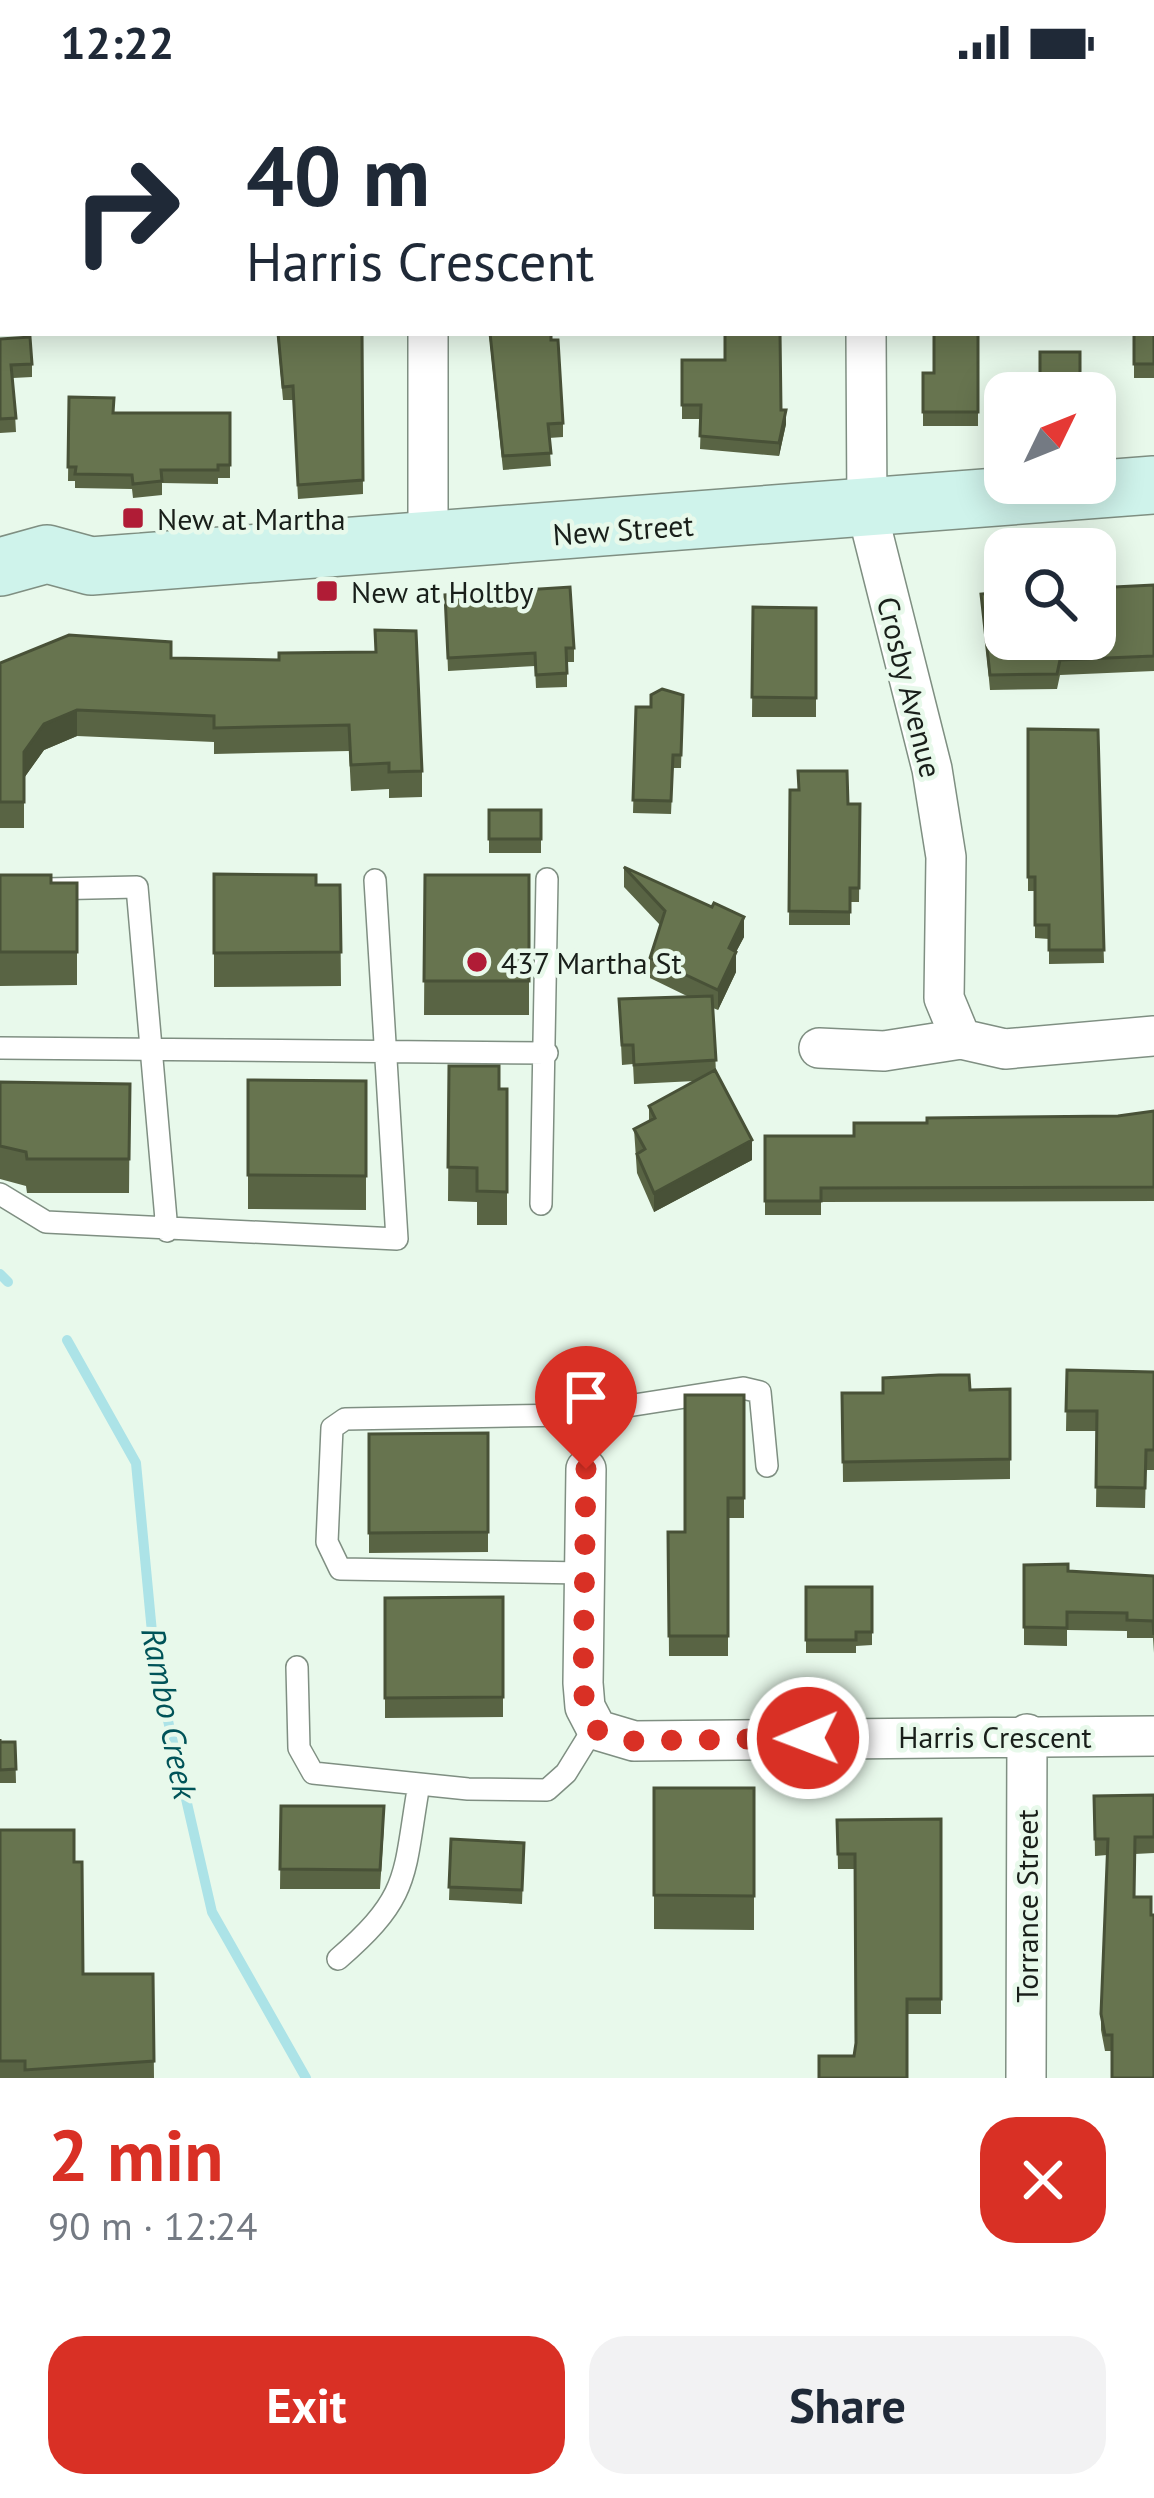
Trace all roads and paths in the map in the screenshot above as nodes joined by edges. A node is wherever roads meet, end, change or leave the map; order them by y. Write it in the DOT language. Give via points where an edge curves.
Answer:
graph roads {
  1 [pos="428,336"];
  2 [pos="866,336"];
  3 [pos="1154,485"];
  4 [pos="866,511"];
  5 [pos="428,542"];
  6 [pos="35,559"];
  7 [pos="0,602"];
  8 [pos="547,879"];
  9 [pos="375,880"];
  10 [pos="0,890"];
  11 [pos="1154,1036"];
  12 [pos="961,1039"];
  13 [pos="0,1048"];
  14 [pos="819,1048"];
  15 [pos="148,1049"];
  16 [pos="386,1051"];
  17 [pos="547,1053"];
  18 [pos="0,1194"];
  19 [pos="541,1204"];
  20 [pos="167,1231"];
  21 [pos="767,1466"];
  22 [pos="586,1469"];
  23 [pos="584,1573"];
  24 [pos="297,1667"];
  25 [pos="595,1726"];
  26 [pos="1027,1734"];
  27 [pos="1154,1736"];
  28 [pos="419,1784"];
  29 [pos="338,1959"];
  30 [pos="1026,2078"];
  1 -- 5 [label="street"];
  2 -- 4 [label="street, Crosby Avenue"];
  3 -- 4 [label="main road, New Street"];
  4 -- 5 [label="main road, New Street"];
  4 -- 12 [label="street, Crosby Avenue" via="932,769 946,857 944,998"];
  5 -- 6 [label="main road, New Street"];
  6 -- 7 [label="main road, New Street" via="59,589"];
  8 -- 17 [label="lane"];
  9 -- 16 [label="lane"];
  10 -- 15 [label="lane" via="137,887"];
  11 -- 12 [label="street" via="1005,1049"];
  12 -- 14 [label="street" via="884,1051"];
  13 -- 15 [label="lane"];
  15 -- 16 [label="lane"];
  15 -- 20 [label="lane"];
  16 -- 17 [label="lane"];
  16 -- 20 [label="lane" via="398,1239"];
  17 -- 19 [label="lane"];
  18 -- 20 [label="lane" via="46,1222"];
  21 -- 23 [label="lane" via="760,1392 742,1388 569,1415 345,1420 332,1428 327,1542 340,1569"];
  22 -- 23 [label="street"];
  23 -- 25 [label="street" via="583,1683"];
  24 -- 28 [label="lane" via="299,1748 313,1773"];
  25 -- 26 [label="street, Harris Crescent" via="634,1741"];
  25 -- 28 [label="lane" via="547,1790"];
  26 -- 27 [label="street, Harris Crescent"];
  26 -- 30 [label="street, Torrance Street"];
  28 -- 29 [label="lane" via="400,1894"];
}
